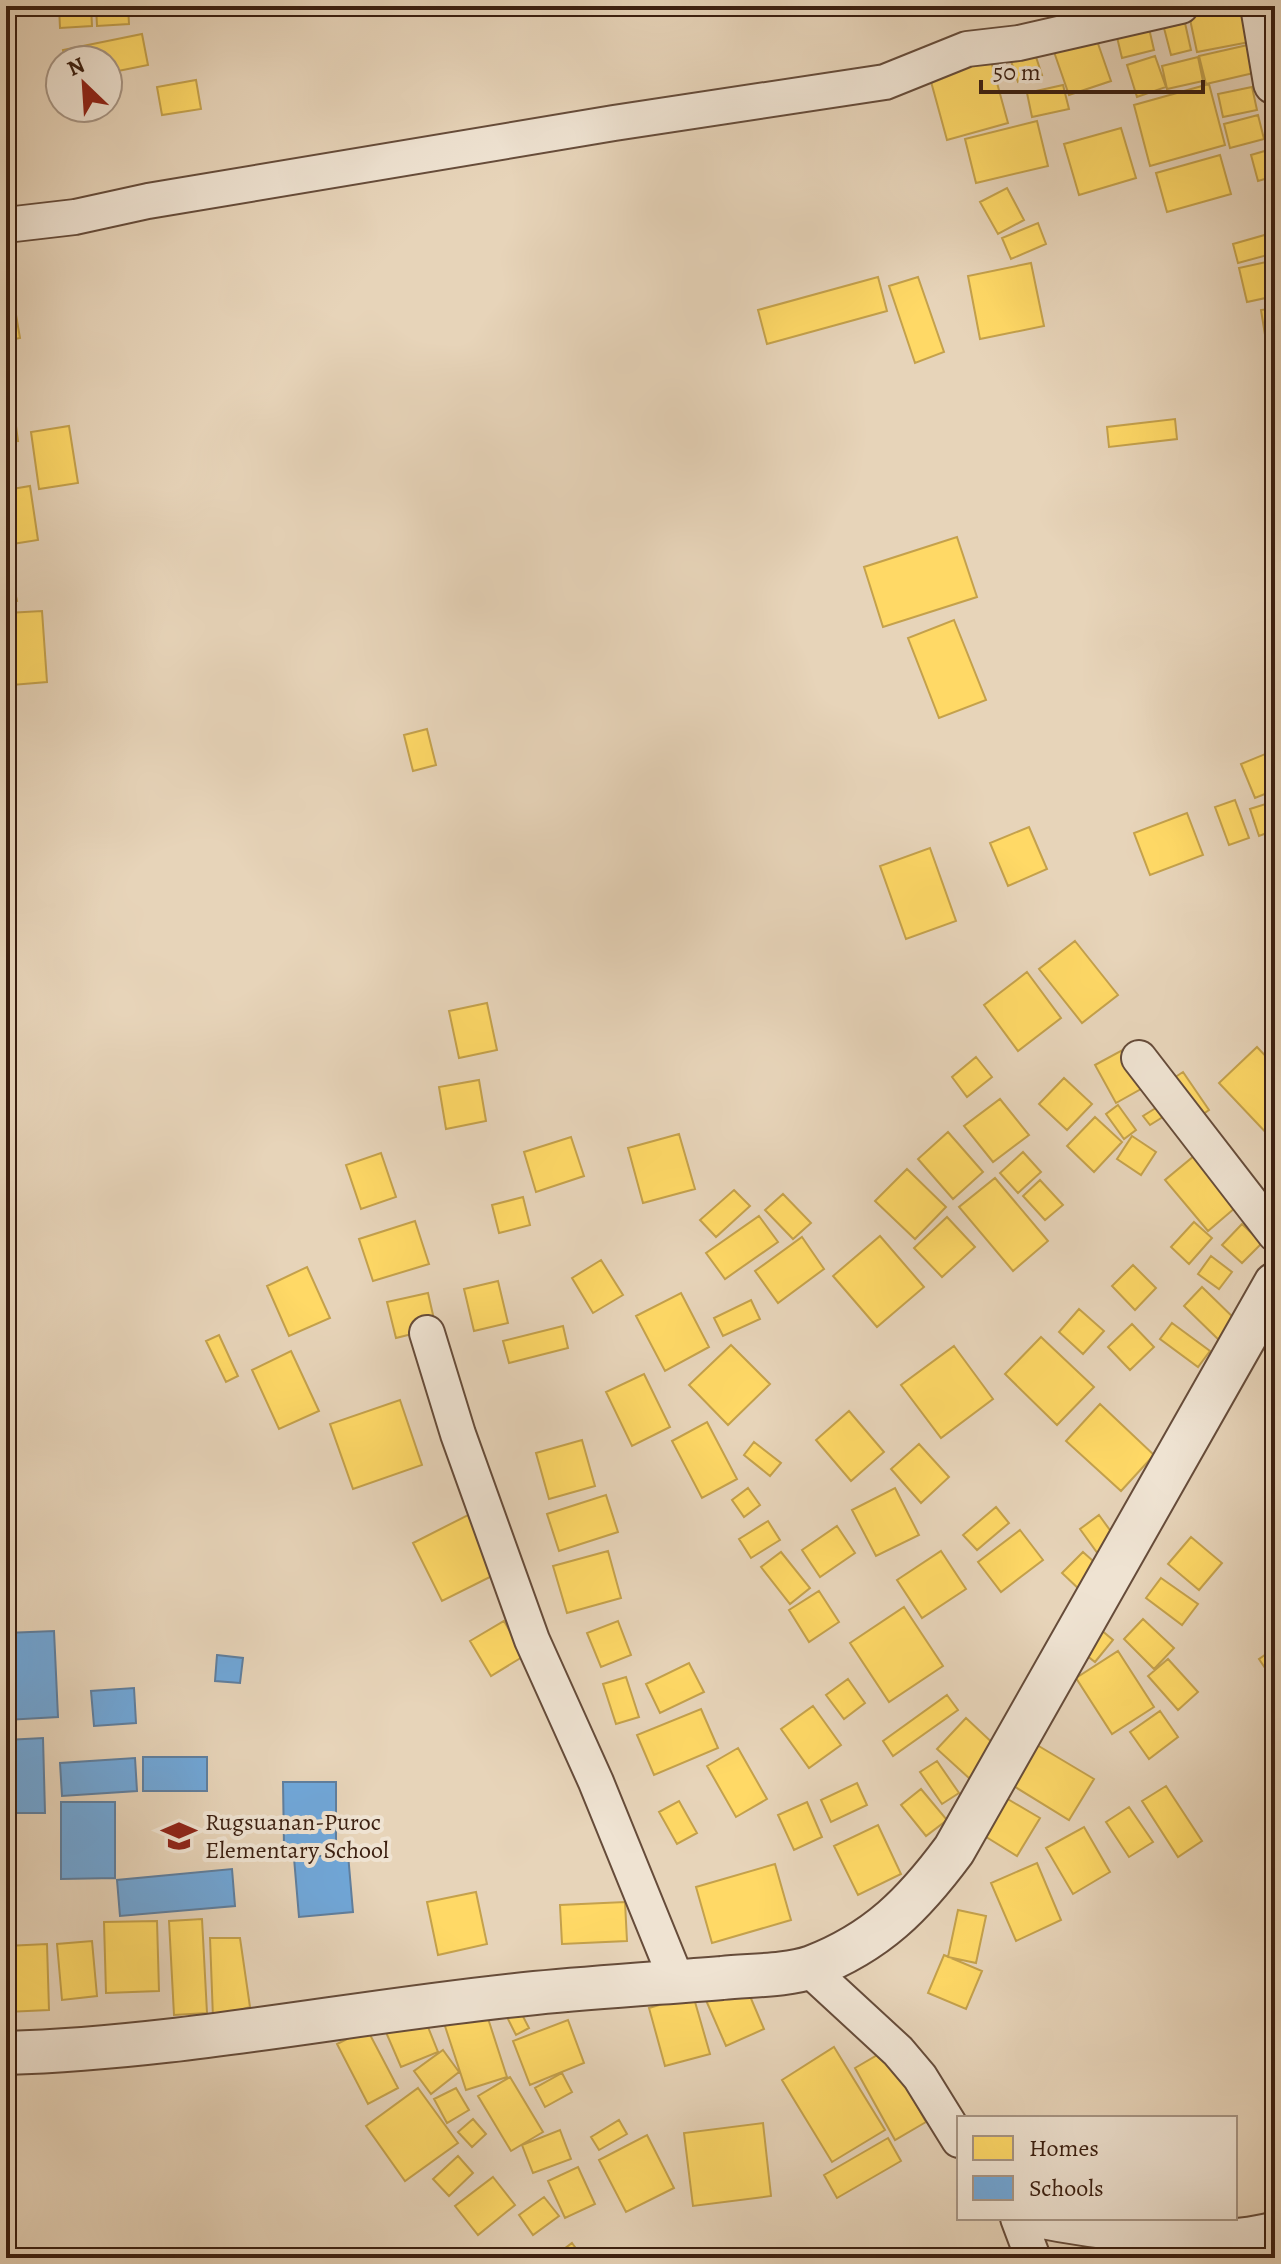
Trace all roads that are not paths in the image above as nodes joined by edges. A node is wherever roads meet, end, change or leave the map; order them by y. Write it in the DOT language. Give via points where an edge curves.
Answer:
graph roads {
  1 [pos="1181,6"];
  2 [pos="1262,6"];
  3 [pos="1275,83"];
  4 [pos="6,225"];
  5 [pos="1139,1058"];
  6 [pos="1275,1234"];
  7 [pos="1275,1284"];
  8 [pos="427,1333"];
  9 [pos="808,1968"];
  10 [pos="677,1981"];
  11 [pos="6,2053"];
  12 [pos="957,2137"];
  13 [pos="1019,2220"];
  14 [pos="1045,2220"];
  15 [pos="1275,2229"];
  16 [pos="1033,2258"];
  1 -- 4 [label="street" via="1019,43 967,49 873,84"];
  2 -- 3 [label="street"];
  5 -- 6 [label="street"];
  7 -- 9 [label="street" via="954,1850 922,1893 884,1928"];
  8 -- 10 [label="street" via="532,1640"];
  9 -- 10 [label="street"];
  9 -- 12 [label="street" via="898,2051"];
  10 -- 11 [label="street" via="422,2005 151,2042"];
  13 -- 16 [label="street"];
  14 -- 15 [label="street" via="1207,2238"];
}
